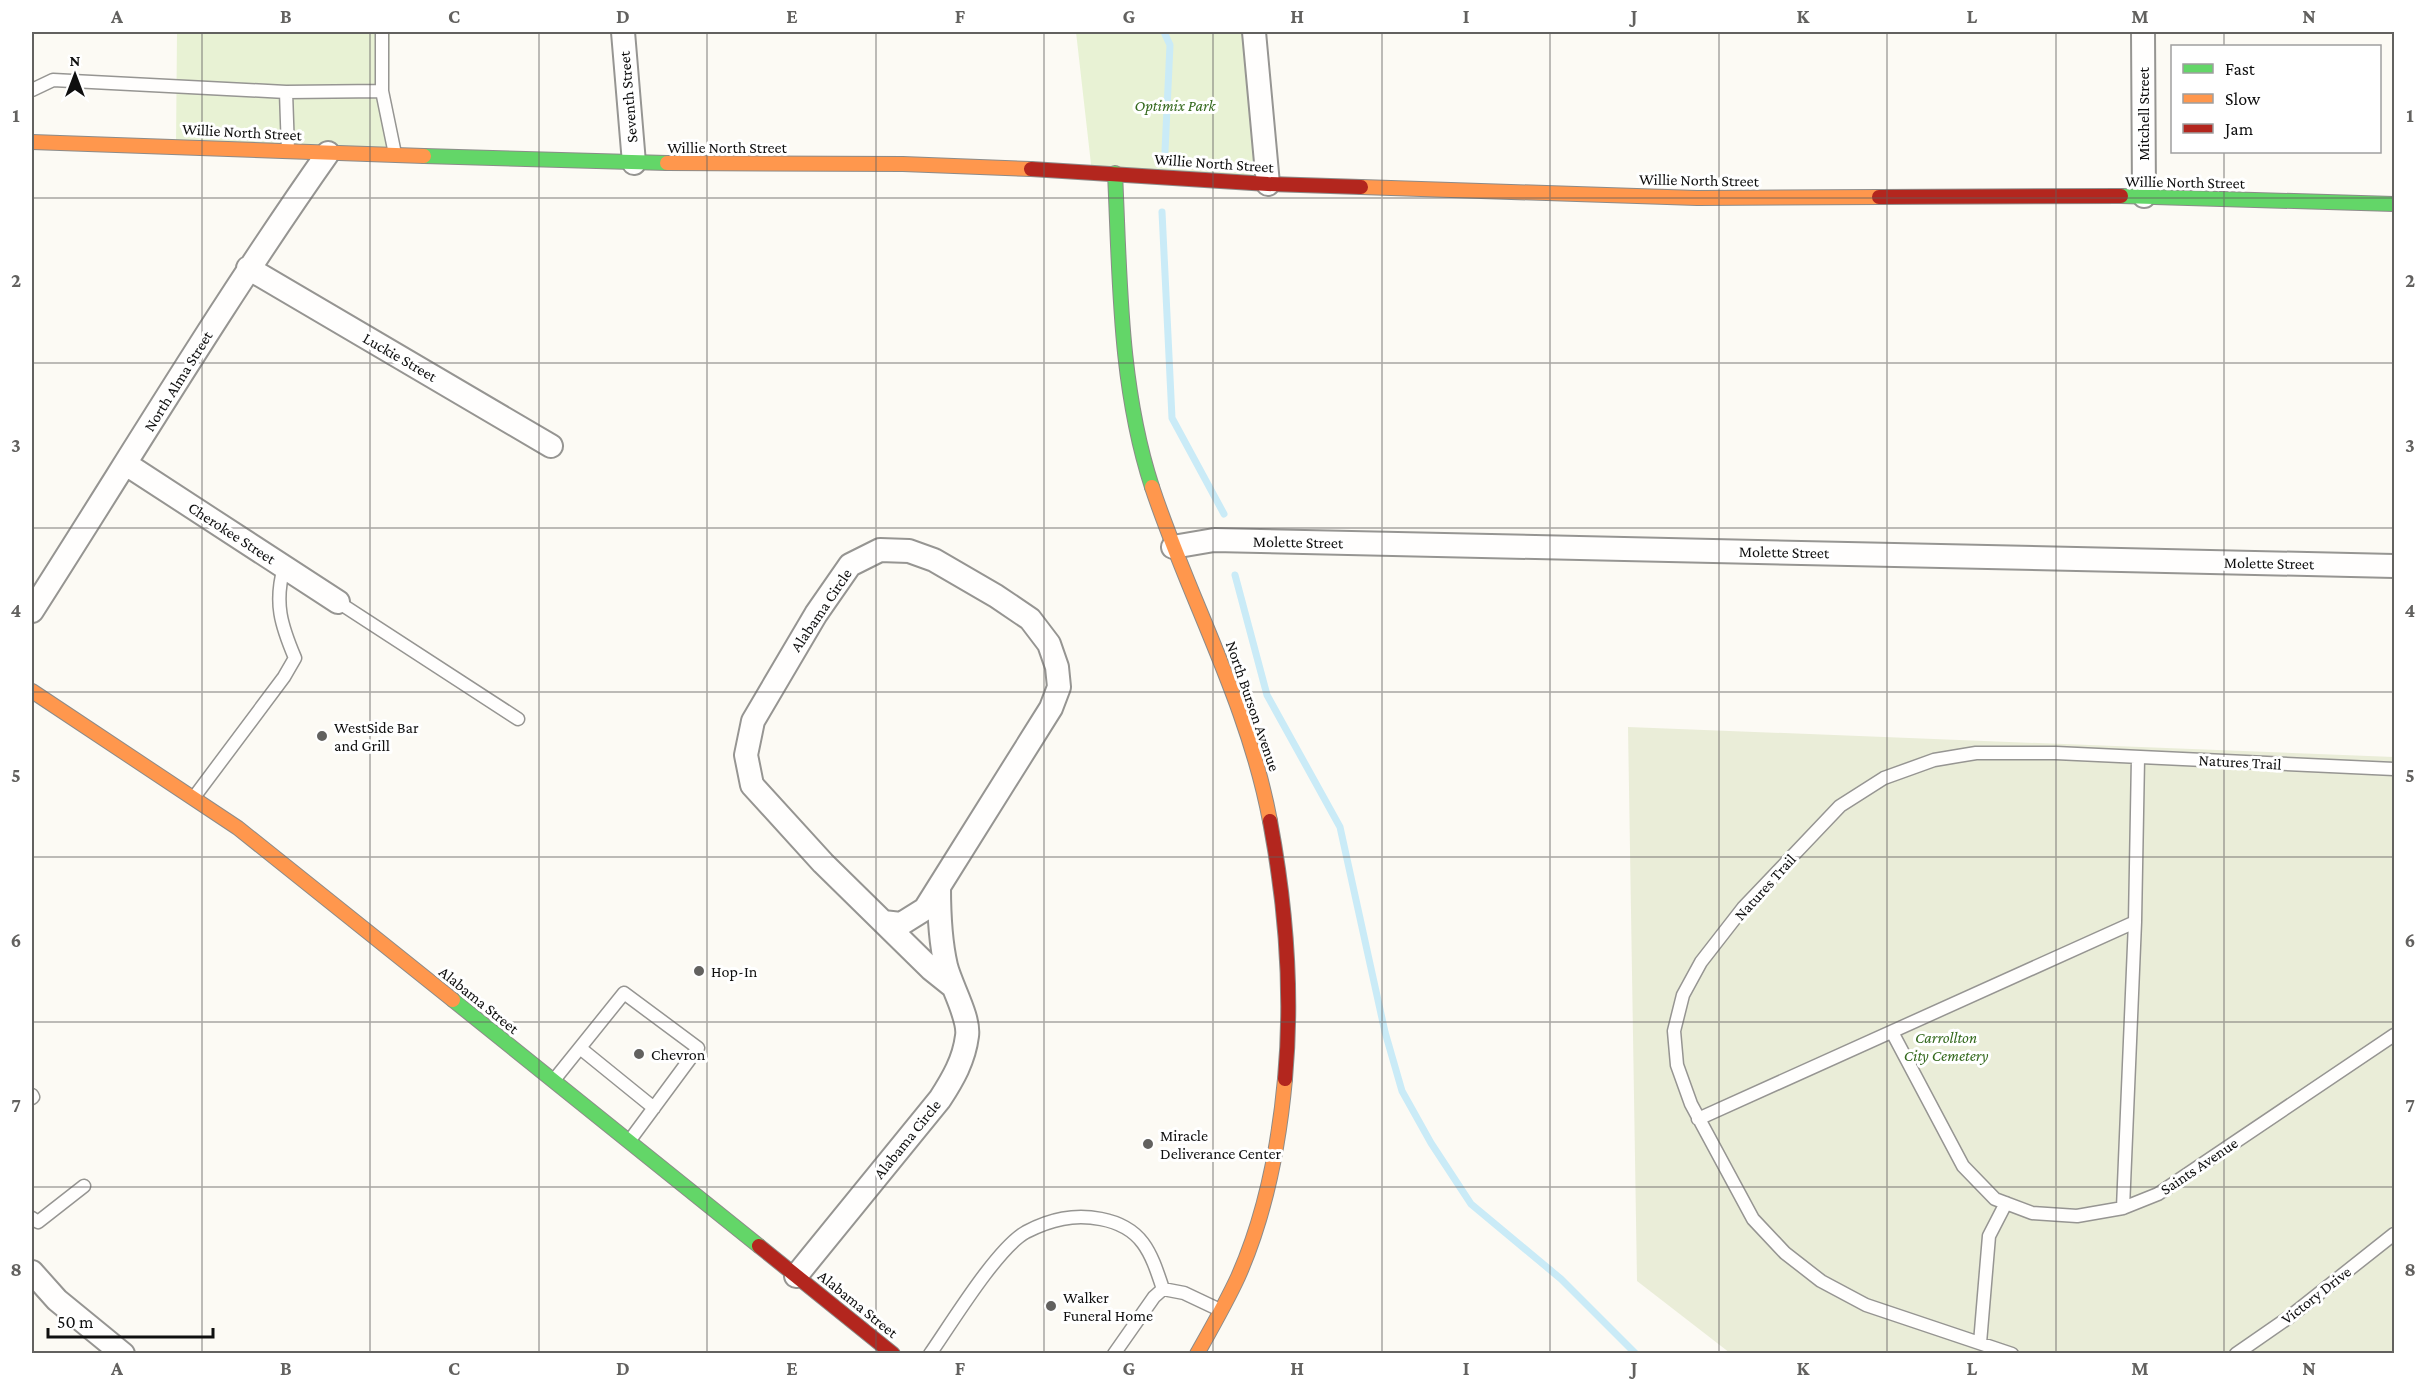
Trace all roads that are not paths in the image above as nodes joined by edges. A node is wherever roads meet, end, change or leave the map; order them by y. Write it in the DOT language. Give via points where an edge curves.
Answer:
graph roads {
  1 [pos="382,32"];
  2 [pos="623,32"];
  3 [pos="1254,32"];
  4 [pos="2143,32"];
  5 [pos="32,90"];
  6 [pos="382,91"];
  7 [pos="286,92"];
  8 [pos="32,142"];
  9 [pos="288,151"];
  10 [pos="328,153"];
  11 [pos="396,155"];
  12 [pos="634,163"];
  13 [pos="1115,173"];
  14 [pos="1268,184"];
  15 [pos="2144,196"];
  16 [pos="2394,204"];
  17 [pos="248,268"];
  18 [pos="551,446"];
  19 [pos="126,464"];
  20 [pos="1173,548"];
  21 [pos="2394,566"];
  22 [pos="284,567"];
  23 [pos="338,602"];
  24 [pos="32,611"];
  25 [pos="32,691"];
  26 [pos="518,719"];
  27 [pos="2138,758"];
  28 [pos="2394,770"];
  29 [pos="194,797"];
  30 [pos="939,887"];
  31 [pos="883,922"];
  32 [pos="2135,922"];
  33 [pos="951,985"];
  34 [pos="1892,1032"];
  35 [pos="2394,1035"];
  36 [pos="580,1048"];
  37 [pos="553,1081"];
  38 [pos="654,1108"];
  39 [pos="1698,1119"];
  40 [pos="629,1142"];
  41 [pos="84,1186"];
  42 [pos="2006,1203"];
  43 [pos="2123,1208"];
  44 [pos="32,1218"];
  45 [pos="2394,1234"];
  46 [pos="32,1272"];
  47 [pos="796,1276"];
  48 [pos="1163,1289"];
  49 [pos="1221,1311"];
  50 [pos="1980,1343"];
  51 [pos="123,1353"];
  52 [pos="893,1353"];
  53 [pos="930,1353"];
  54 [pos="1114,1353"];
  55 [pos="1197,1353"];
  56 [pos="2012,1353"];
  57 [pos="2236,1353"];
  1 -- 6 [label="lane"];
  2 -- 12 [label="street, Seventh Street"];
  3 -- 14 [label="street"];
  4 -- 15 [label="street, Mitchell Street"];
  5 -- 7 [label="lane" via="54,80"];
  6 -- 7 [label="lane"];
  6 -- 11 [label="lane"];
  7 -- 9 [label="lane"];
  8 -- 9 [label="street, Willie North Street"];
  9 -- 10 [label="street, Willie North Street"];
  10 -- 11 [label="street, Willie North Street"];
  10 -- 17 [label="street, North Alma Street"];
  11 -- 12 [label="street, Willie North Street"];
  12 -- 13 [label="street, Willie North Street" via="903,164"];
  13 -- 14 [label="street, Willie North Street"];
  13 -- 20 [label="street, North Burson Avenue" via="1130,401 1150,483"];
  14 -- 15 [label="street, Willie North Street" via="1697,198"];
  15 -- 16 [label="street, Willie North Street"];
  17 -- 18 [label="street, Luckie Street"];
  17 -- 19 [label="street, North Alma Street"];
  19 -- 22 [label="street, Cherokee Street"];
  19 -- 24 [label="street, North Alma Street"];
  20 -- 21 [label="street, Molette Street" via="1214,540"];
  20 -- 49 [label="street, North Burson Avenue" via="1246,725 1266,795 1288,934 1288,1045 1275,1150 1248,1252"];
  22 -- 23 [label="street, Cherokee Street"];
  22 -- 29 [label="lane" via="279,587 280,618 295,658"];
  23 -- 26 [label="lane"];
  25 -- 29 [label="street, Alabama Street"];
  27 -- 28 [label="lane, Natures Trail"];
  27 -- 32 [label="lane"];
  27 -- 39 [label="lane, Natures Trail" via="1976,753 1934,760 1884,778 1840,806 1743,908 1701,962 1683,995 1674,1031 1677,1065"];
  29 -- 37 [label="street, Alabama Street"];
  30 -- 31 [label="street, Alabama Circle" via="925,909 912,919 901,924"];
  30 -- 31 [label="street, Alabama Circle" via="1051,708 1059,687 1057,667 1049,644 1030,619 996,596 934,560 909,551 880,550 850,565 816,614 753,721 746,755 752,785"];
  30 -- 33 [label="street, Alabama Circle" via="941,941"];
  31 -- 33 [label="street, Alabama Circle"];
  32 -- 34 [label="lane"];
  32 -- 43 [label="lane"];
  33 -- 47 [label="street, Alabama Circle" via="965,1016 968,1035 958,1071 940,1099"];
  34 -- 39 [label="lane"];
  34 -- 42 [label="lane, Saints Avenue" via="1963,1166 1995,1198"];
  35 -- 43 [label="lane, Saints Avenue" via="2158,1194"];
  36 -- 37 [label="lane"];
  36 -- 38 [label="lane"];
  36 -- 38 [label="lane" via="624,993 698,1048"];
  37 -- 40 [label="street, Alabama Street"];
  38 -- 40 [label="lane"];
  39 -- 50 [label="lane, Natures Trail" via="1753,1219 1785,1253 1821,1281 1866,1305"];
  40 -- 47 [label="street, Alabama Street"];
  41 -- 44 [label="lane" via="38,1222"];
  42 -- 43 [label="lane, Saints Avenue" via="2032,1213 2077,1216"];
  42 -- 50 [label="lane" via="1989,1236"];
  45 -- 57 [label="lane, Victory Drive" via="2288,1318"];
  46 -- 51 [label="street" via="57,1300"];
  47 -- 52 [label="street, Alabama Street"];
  48 -- 49 [label="lane" via="1184,1293"];
  48 -- 53 [label="lane" via="1152,1256 1137,1234 1115,1222 1083,1216 1059,1218 1024,1233 995,1262"];
  48 -- 54 [label="lane"];
  49 -- 55 [label="street, North Burson Avenue"];
  50 -- 56 [label="lane, Natures Trail"];
}
